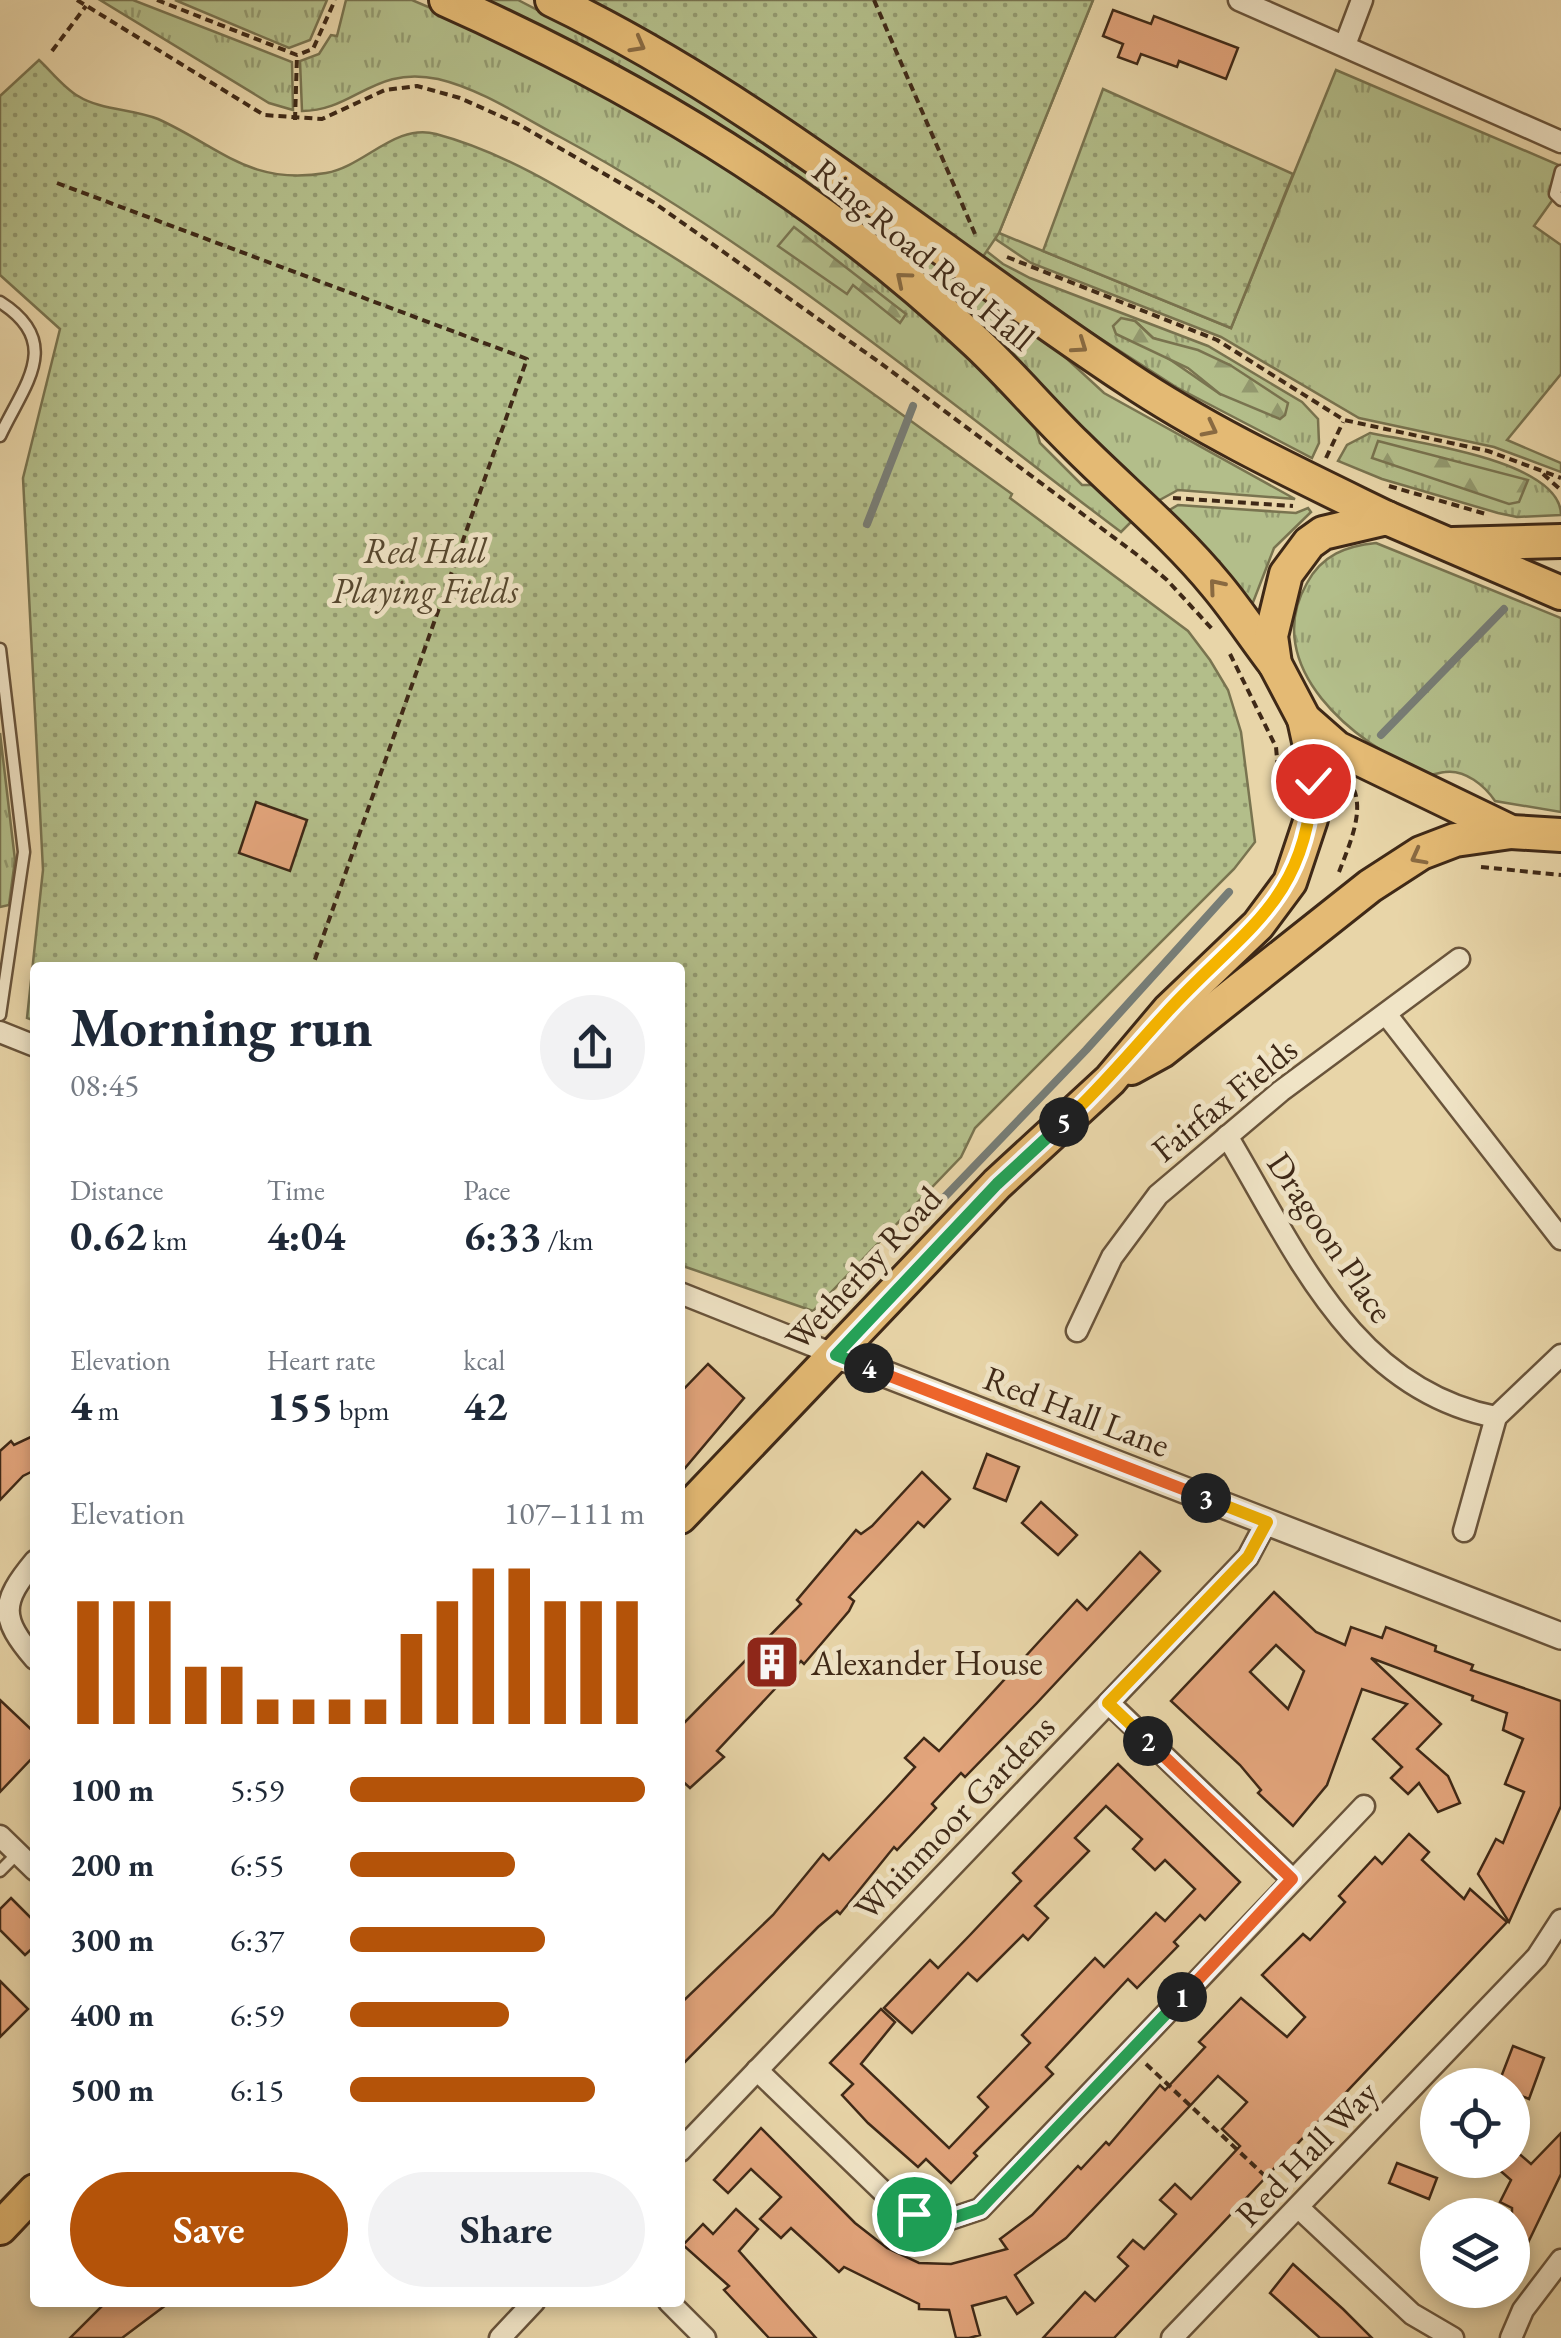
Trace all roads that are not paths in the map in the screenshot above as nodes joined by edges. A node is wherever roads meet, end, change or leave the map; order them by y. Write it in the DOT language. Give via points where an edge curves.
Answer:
graph roads {
  1 [pos="446,0"];
  2 [pos="552,0"];
  3 [pos="1239,0"];
  4 [pos="1362,0"];
  5 [pos="1345,45"];
  6 [pos="1561,142"];
  7 [pos="1561,171"];
  8 [pos="1561,200"];
  9 [pos="0,302"];
  10 [pos="0,436"];
  11 [pos="1387,518"];
  12 [pos="1561,541"];
  13 [pos="1453,544"];
  14 [pos="1561,593"];
  15 [pos="0,649"];
  16 [pos="1275,664"];
  17 [pos="1304,719"];
  18 [pos="1511,832"];
  19 [pos="1561,835"];
  20 [pos="1459,959"];
  21 [pos="1386,1014"];
  22 [pos="0,1015"];
  23 [pos="0,1032"];
  24 [pos="30,1044"];
  25 [pos="1110,1080"];
  26 [pos="1226,1136"];
  27 [pos="1561,1239"];
  28 [pos="685,1295"];
  29 [pos="1077,1331"];
  30 [pos="836,1355"];
  31 [pos="1561,1355"];
  32 [pos="1496,1417"];
  33 [pos="687,1501"];
  34 [pos="1267,1522"];
  35 [pos="1464,1531"];
  36 [pos="30,1566"];
  37 [pos="1561,1636"];
  38 [pos="30,1654"];
  39 [pos="1108,1703"];
  40 [pos="1364,1806"];
  41 [pos="0,1836"];
  42 [pos="18,1853"];
  43 [pos="30,1865"];
  44 [pos="0,1871"];
  45 [pos="1292,1879"];
  46 [pos="1561,1921"];
  47 [pos="758,2070"];
  48 [pos="685,2146"];
  49 [pos="30,2196"];
  50 [pos="1300,2208"];
  51 [pos="0,2228"];
  52 [pos="1561,2260"];
  53 [pos="529,2307"];
  54 [pos="674,2307"];
  55 [pos="500,2338"];
  56 [pos="705,2338"];
  57 [pos="1172,2338"];
  58 [pos="1453,2338"];
  59 [pos="1511,2338"];
  16 -- 1 [label="main road, Ring Road Red Hall, one-way" via="1215,584 1151,518 977,342 859,242 651,102"];
  2 -- 11 [label="main road, Ring Road Red Hall, one-way" via="773,125 1194,421 1326,468"];
  3 -- 5 [label="street"];
  4 -- 5 [label="street"];
  5 -- 6 [label="street"];
  7 -- 8 [label="lane" via="1555,194"];
  9 -- 10 [label="lane" via="32,335 35,354 23,397"];
  11 -- 13 [label="main road, Ring Road Red Hall"];
  11 -- 16 [label="main road" via="1322,533 1309,544 1286,574 1276,605"];
  12 -- 13 [label="main road"];
  13 -- 14 [label="main road, Ring Road Red Hall"];
  15 -- 22 [label="lane" via="24,852"];
  16 -- 17 [label="main road, Ring Road Red Hall"];
  17 -- 18 [label="main road" via="1354,758"];
  17 -- 25 [label="main road, Wetherby Road" via="1314,760 1311,819 1290,882 1258,925 1169,1010"];
  18 -- 19 [label="main road"];
  18 -- 25 [label="main road, Wetherby Road, one-way" via="1455,840 1422,853 1370,886 1162,1051"];
  20 -- 21 [label="street, Fairfax Fields"];
  21 -- 26 [label="street, Fairfax Fields"];
  21 -- 27 [label="street"];
  23 -- 24 [label="street"];
  25 -- 30 [label="main road, Wetherby Road" via="997,1184"];
  26 -- 29 [label="street, Fairfax Fields" via="1158,1194 1112,1257"];
  26 -- 32 [label="street, Dragoon Place" via="1324,1298 1369,1352 1422,1393 1457,1410"];
  28 -- 30 [label="street, Red Hall Lane"];
  30 -- 33 [label="main road, Wetherby Road"];
  30 -- 34 [label="street, Red Hall Lane"];
  31 -- 32 [label="street"];
  32 -- 35 [label="street"];
  34 -- 37 [label="street, Red Hall Lane"];
  34 -- 39 [label="street, Whinmoor Gardens" via="1248,1557"];
  36 -- 38 [label="street" via="1,1607 6,1632"];
  39 -- 45 [label="street"];
  39 -- 47 [label="street, Whinmoor Gardens"];
  40 -- 45 [label="street"];
  41 -- 42 [label="street"];
  42 -- 43 [label="street"];
  42 -- 44 [label="lane"];
  45 -- 47 [label="street" via="980,2209 947,2220 898,2206"];
  46 -- 50 [label="street, Red Hall Way" via="1537,1957"];
  47 -- 48 [label="street, Whinmoor Gardens"];
  49 -- 51 [label="main road"];
  50 -- 57 [label="street, Red Hall Way"];
  50 -- 58 [label="street" via="1412,2314"];
  52 -- 59 [label="street" via="1523,2310"];
  53 -- 55 [label="street"];
  54 -- 56 [label="street"];
}
